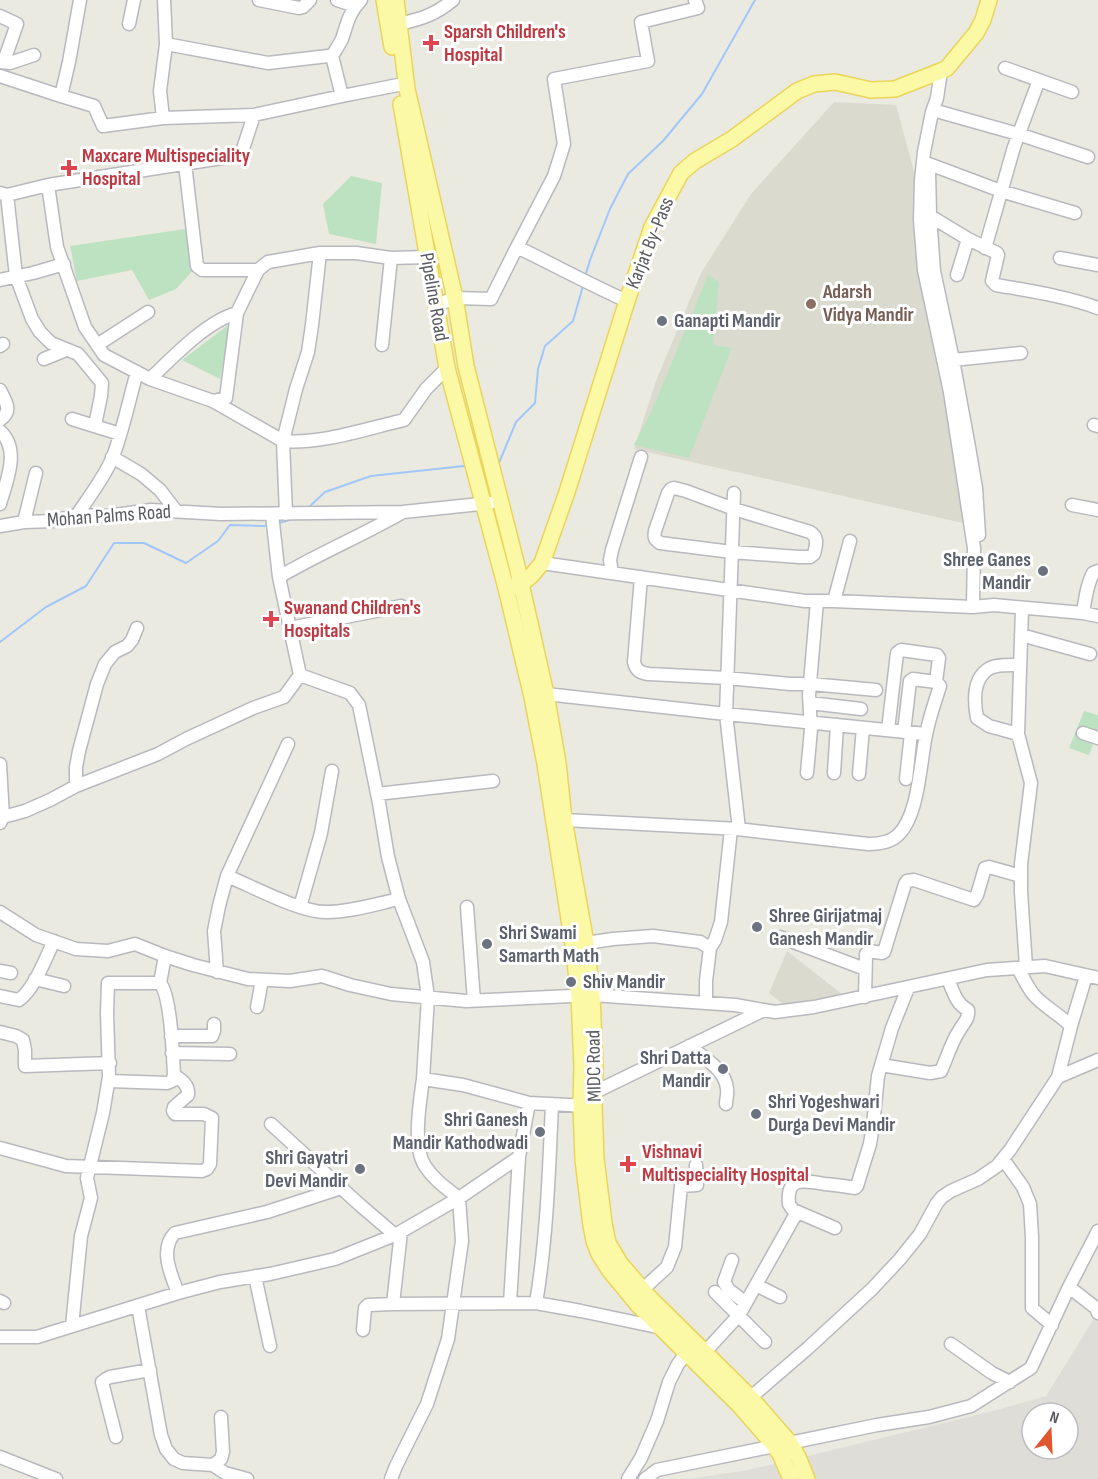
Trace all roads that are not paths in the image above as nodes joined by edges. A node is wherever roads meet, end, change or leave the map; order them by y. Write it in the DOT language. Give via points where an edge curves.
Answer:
graph roads {
  1 [pos="80,0"];
  2 [pos="134,0"];
  3 [pos="164,0"];
  4 [pos="259,0"];
  5 [pos="310,0"];
  6 [pos="337,0"];
  7 [pos="384,0"];
  8 [pos="396,0"];
  9 [pos="695,0"];
  10 [pos="980,0"];
  11 [pos="989,0"];
  12 [pos="1000,0"];
  13 [pos="446,2"];
  14 [pos="358,3"];
  15 [pos="0,16"];
  16 [pos="983,20"];
  17 [pos="129,24"];
  18 [pos="399,24"];
  19 [pos="166,44"];
  20 [pos="34,55"];
  21 [pos="332,57"];
  22 [pos="0,62"];
  23 [pos="1005,69"];
  24 [pos="941,71"];
  25 [pos="0,76"];
  26 [pos="1039,80"];
  27 [pos="398,85"];
  28 [pos="1072,92"];
  29 [pos="61,96"];
  30 [pos="342,96"];
  31 [pos="937,98"];
  32 [pos="940,112"];
  33 [pos="254,115"];
  34 [pos="163,118"];
  35 [pos="1018,134"];
  36 [pos="1088,157"];
  37 [pos="185,164"];
  38 [pos="929,164"];
  39 [pos="48,185"];
  40 [pos="1001,191"];
  41 [pos="3,194"];
  42 [pos="1075,213"];
  43 [pos="925,216"];
  44 [pos="968,239"];
  45 [pos="985,248"];
  46 [pos="516,249"];
  47 [pos="320,253"];
  48 [pos="427,257"];
  49 [pos="390,258"];
  50 [pos="1060,258"];
  51 [pos="64,264"];
  52 [pos="1098,265"];
  53 [pos="258,270"];
  54 [pos="957,275"];
  55 [pos="16,276"];
  56 [pos="0,280"];
  57 [pos="455,298"];
  58 [pos="627,301"];
  59 [pos="436,305"];
  60 [pos="1098,308"];
  61 [pos="148,312"];
  62 [pos="237,313"];
  63 [pos="97,345"];
  64 [pos="382,345"];
  65 [pos="66,350"];
  66 [pos="1021,353"];
  67 [pos="44,359"];
  68 [pos="953,360"];
  69 [pos="447,368"];
  70 [pos="136,372"];
  71 [pos="150,378"];
  72 [pos="0,390"];
  73 [pos="213,401"];
  74 [pos="72,419"];
  75 [pos="0,420"];
  76 [pos="95,425"];
  77 [pos="0,431"];
  78 [pos="120,434"];
  79 [pos="283,441"];
  80 [pos="112,457"];
  81 [pos="641,457"];
  82 [pos="36,473"];
  83 [pos="734,494"];
  84 [pos="500,501"];
  85 [pos="0,504"];
  86 [pos="482,504"];
  87 [pos="1072,505"];
  88 [pos="734,509"];
  89 [pos="1098,510"];
  90 [pos="176,511"];
  91 [pos="403,512"];
  92 [pos="288,514"];
  93 [pos="77,515"];
  94 [pos="272,517"];
  95 [pos="24,522"];
  96 [pos="0,526"];
  97 [pos="850,541"];
  98 [pos="732,552"];
  99 [pos="542,563"];
  100 [pos="1098,571"];
  101 [pos="612,573"];
  102 [pos="279,577"];
  103 [pos="641,577"];
  104 [pos="513,587"];
  105 [pos="730,590"];
  106 [pos="817,601"];
  107 [pos="834,601"];
  108 [pos="401,606"];
  109 [pos="977,607"];
  110 [pos="1022,608"];
  111 [pos="1083,613"];
  112 [pos="1098,616"];
  113 [pos="137,628"];
  114 [pos="290,628"];
  115 [pos="1021,634"];
  116 [pos="1090,654"];
  117 [pos="1020,665"];
  118 [pos="300,675"];
  119 [pos="727,678"];
  120 [pos="936,682"];
  121 [pos="811,684"];
  122 [pos="876,690"];
  123 [pos="546,694"];
  124 [pos="812,704"];
  125 [pos="726,714"];
  126 [pos="818,720"];
  127 [pos="860,720"];
  128 [pos="840,723"];
  129 [pos="888,730"];
  130 [pos="908,732"];
  131 [pos="1083,733"];
  132 [pos="926,734"];
  133 [pos="1018,734"];
  134 [pos="1098,738"];
  135 [pos="288,744"];
  136 [pos="0,764"];
  137 [pos="332,771"];
  138 [pos="807,773"];
  139 [pos="834,773"];
  140 [pos="859,774"];
  141 [pos="906,779"];
  142 [pos="493,781"];
  143 [pos="76,786"];
  144 [pos="377,794"];
  145 [pos="1,820"];
  146 [pos="564,820"];
  147 [pos="734,829"];
  148 [pos="227,876"];
  149 [pos="1021,876"];
  150 [pos="399,899"];
  151 [pos="300,907"];
  152 [pos="467,908"];
  153 [pos="0,912"];
  154 [pos="780,937"];
  155 [pos="54,941"];
  156 [pos="586,944"];
  157 [pos="710,948"];
  158 [pos="165,956"];
  159 [pos="1022,967"];
  160 [pos="865,969"];
  161 [pos="218,972"];
  162 [pos="1092,977"];
  163 [pos="35,979"];
  164 [pos="948,979"];
  165 [pos="262,980"];
  166 [pos="160,983"];
  167 [pos="64,986"];
  168 [pos="908,988"];
  169 [pos="0,996"];
  170 [pos="586,996"];
  171 [pos="428,997"];
  172 [pos="865,997"];
  173 [pos="474,1001"];
  174 [pos="706,1003"];
  175 [pos="257,1007"];
  176 [pos="764,1010"];
  177 [pos="214,1024"];
  178 [pos="1071,1026"];
  179 [pos="0,1032"];
  180 [pos="171,1036"];
  181 [pos="689,1046"];
  182 [pos="172,1053"];
  183 [pos="230,1054"];
  184 [pos="1098,1060"];
  185 [pos="110,1063"];
  186 [pos="881,1065"];
  187 [pos="174,1075"];
  188 [pos="1058,1077"];
  189 [pos="423,1079"];
  190 [pos="109,1081"];
  191 [pos="590,1101"];
  192 [pos="529,1103"];
  193 [pos="552,1104"];
  194 [pos="726,1104"];
  195 [pos="271,1124"];
  196 [pos="0,1148"];
  197 [pos="519,1157"];
  198 [pos="1003,1159"];
  199 [pos="696,1165"];
  200 [pos="90,1168"];
  201 [pos="341,1188"];
  202 [pos="459,1198"];
  203 [pos="796,1212"];
  204 [pos="835,1228"];
  205 [pos="1098,1231"];
  206 [pos="398,1234"];
  207 [pos="732,1260"];
  208 [pos="255,1276"];
  209 [pos="756,1285"];
  210 [pos="1069,1287"];
  211 [pos="642,1290"];
  212 [pos="714,1292"];
  213 [pos="178,1293"];
  214 [pos="780,1297"];
  215 [pos="510,1303"];
  216 [pos="536,1303"];
  217 [pos="393,1304"];
  218 [pos="453,1304"];
  219 [pos="138,1306"];
  220 [pos="742,1309"];
  221 [pos="1098,1313"];
  222 [pos="1052,1325"];
  223 [pos="72,1326"];
  224 [pos="662,1328"];
  225 [pos="363,1330"];
  226 [pos="0,1337"];
  227 [pos="765,1342"];
  228 [pos="951,1344"];
  229 [pos="270,1346"];
  230 [pos="696,1349"];
  231 [pos="150,1370"];
  232 [pos="1010,1382"];
  233 [pos="745,1402"];
  234 [pos="221,1416"];
  235 [pos="116,1437"];
  236 [pos="782,1444"];
  237 [pos="0,1457"];
  238 [pos="213,1465"];
  239 [pos="42,1477"];
  240 [pos="56,1479"];
  241 [pos="247,1479"];
  242 [pos="391,1479"];
  243 [pos="628,1479"];
  244 [pos="645,1479"];
  245 [pos="791,1479"];
  246 [pos="807,1479"];
  1 -- 29 [label="street"];
  2 -- 17 [label="street"];
  3 -- 19 [label="street"];
  4 -- 5 [label="street" via="299,8"];
  6 -- 14 [label="street"];
  7 -- 27 [label="main road, Pipeline Road"];
  8 -- 18 [label="main road, Pipeline Road"];
  9 -- 46 [label="street" via="698,8 641,22 648,61 554,79 564,144 554,177"];
  10 -- 16 [label="main road"];
  11 -- 16 [label="main road, Karjat By-Pass"];
  12 -- 16 [label="main road"];
  13 -- 18 [label="street" via="421,20"];
  14 -- 21 [label="street" via="346,21"];
  15 -- 22 [label="street" via="17,24"];
  16 -- 24 [label="main road, Karjat By-Pass"];
  18 -- 57 [label="main road, Pipeline Road" via="407,89"];
  19 -- 21 [label="street" via="268,63"];
  19 -- 34 [label="street" via="160,91"];
  20 -- 22 [label="street"];
  21 -- 30 [label="street"];
  23 -- 26 [label="street"];
  24 -- 31 [label="street"];
  24 -- 58 [label="main road, Karjat By-Pass" via="895,88 871,90 835,82 814,84 797,91 696,161 681,173 652,226"];
  25 -- 29 [label="street"];
  26 -- 28 [label="street"];
  26 -- 35 [label="street"];
  27 -- 30 [label="street"];
  27 -- 48 [label="main road, Pipeline Road"];
  29 -- 34 [label="street" via="94,106 103,126"];
  30 -- 33 [label="street"];
  31 -- 32 [label="street"];
  31 -- 43 [label="street" via="921,180"];
  32 -- 35 [label="street"];
  32 -- 38 [label="street"];
  33 -- 34 [label="street"];
  33 -- 37 [label="street" via="241,155"];
  35 -- 36 [label="street"];
  35 -- 40 [label="street"];
  37 -- 39 [label="street"];
  37 -- 53 [label="street" via="196,266 202,270"];
  38 -- 40 [label="street"];
  38 -- 43 [label="street"];
  39 -- 41 [label="street"];
  39 -- 51 [label="street" via="57,247"];
  40 -- 42 [label="street"];
  40 -- 45 [label="street"];
  41 -- 55 [label="street"];
  43 -- 44 [label="street"];
  43 -- 68 [label="street"];
  43 -- 109 [label="street" via="924,270 950,392 974,548"];
  44 -- 45 [label="street"];
  44 -- 54 [label="street"];
  45 -- 60 [label="street" via="998,255 992,281 996,285"];
  46 -- 57 [label="street" via="491,299"];
  46 -- 58 [label="street"];
  47 -- 49 [label="street"];
  47 -- 53 [label="street" via="268,262"];
  47 -- 79 [label="street" via="308,352"];
  48 -- 49 [label="street"];
  48 -- 59 [label="main road, Pipeline Road"];
  49 -- 64 [label="street"];
  50 -- 52 [label="street"];
  51 -- 55 [label="street"];
  51 -- 63 [label="street" via="85,327"];
  53 -- 62 [label="street"];
  55 -- 56 [label="street"];
  55 -- 65 [label="street" via="40,332"];
  57 -- 59 [label="street"];
  57 -- 84 [label="main road, Pipeline Road" via="468,375"];
  58 -- 99 [label="main road, Karjat By-Pass"];
  59 -- 69 [label="main road, Pipeline Road"];
  61 -- 63 [label="street"];
  62 -- 71 [label="street" via="224,316"];
  62 -- 73 [label="street" via="226,398"];
  63 -- 70 [label="street" via="104,355"];
  65 -- 67 [label="street"];
  65 -- 76 [label="street" via="78,354 102,382"];
  66 -- 68 [label="street"];
  68 -- 109 [label="street" via="979,515"];
  69 -- 79 [label="street" via="404,420 338,436"];
  69 -- 86 [label="main road, Pipeline Road"];
  70 -- 71 [label="street"];
  70 -- 78 [label="street"];
  71 -- 73 [label="street"];
  72 -- 75 [label="street" via="8,411"];
  73 -- 79 [label="street"];
  74 -- 76 [label="street"];
  76 -- 78 [label="street"];
  77 -- 85 [label="street" via="10,447 11,462"];
  78 -- 80 [label="street"];
  79 -- 92 [label="street"];
  80 -- 90 [label="street" via="160,490"];
  80 -- 93 [label="street"];
  81 -- 101 [label="street" via="612,550"];
  82 -- 95 [label="street"];
  83 -- 88 [label="street"];
  84 -- 86 [label="street"];
  84 -- 104 [label="main road, Pipeline Road" via="517,566"];
  86 -- 91 [label="street"];
  86 -- 104 [label="main road, Pipeline Road"];
  87 -- 89 [label="street"];
  88 -- 98 [label="street"];
  88 -- 98 [label="street" via="810,532 816,543 810,557"];
  88 -- 98 [label="street" via="674,488 654,531 660,543"];
  90 -- 93 [label="street, Mohan Palms Road"];
  90 -- 94 [label="street, Mohan Palms Road"];
  91 -- 92 [label="street, Mohan Palms Road"];
  91 -- 102 [label="street"];
  92 -- 94 [label="street, Mohan Palms Road"];
  93 -- 95 [label="street, Mohan Palms Road"];
  94 -- 102 [label="street"];
  95 -- 96 [label="street, Mohan Palms Road"];
  97 -- 107 [label="street"];
  98 -- 105 [label="street"];
  99 -- 101 [label="street"];
  99 -- 104 [label="main road, Karjat By-Pass"];
  100 -- 111 [label="street" via="1093,573"];
  101 -- 103 [label="street"];
  102 -- 114 [label="street"];
  103 -- 105 [label="street"];
  103 -- 119 [label="street" via="634,662 637,670"];
  104 -- 123 [label="main road, MIDC Road"];
  104 -- 170 [label="main road, MIDC Road" via="573,945"];
  105 -- 106 [label="street"];
  105 -- 119 [label="street"];
  106 -- 107 [label="street"];
  106 -- 121 [label="street"];
  107 -- 109 [label="street"];
  108 -- 114 [label="street"];
  109 -- 110 [label="street"];
  110 -- 111 [label="street"];
  110 -- 115 [label="street"];
  111 -- 112 [label="street"];
  113 -- 143 [label="street" via="127,646 105,664 96,684 79,751"];
  114 -- 118 [label="street"];
  115 -- 116 [label="street"];
  115 -- 117 [label="street"];
  117 -- 133 [label="street"];
  117 -- 133 [label="street" via="991,668 978,682 975,694 977,718 989,726"];
  118 -- 143 [label="street" via="284,697"];
  118 -- 144 [label="street" via="350,693 359,705"];
  119 -- 121 [label="street"];
  119 -- 125 [label="street"];
  120 -- 129 [label="street" via="939,656 897,652"];
  120 -- 130 [label="street" via="911,679"];
  120 -- 132 [label="street" via="940,686"];
  121 -- 122 [label="street"];
  121 -- 124 [label="street"];
  123 -- 125 [label="street"];
  123 -- 146 [label="main road, MIDC Road"];
  124 -- 126 [label="street"];
  124 -- 127 [label="street"];
  125 -- 126 [label="street"];
  125 -- 147 [label="street" via="739,829"];
  126 -- 128 [label="street"];
  126 -- 138 [label="street" via="811,729"];
  127 -- 128 [label="street"];
  127 -- 129 [label="street"];
  127 -- 140 [label="street"];
  128 -- 139 [label="street"];
  129 -- 130 [label="street"];
  130 -- 132 [label="street"];
  130 -- 141 [label="street"];
  131 -- 134 [label="street"];
  132 -- 147 [label="street" via="910,819 897,837 868,844"];
  133 -- 149 [label="street" via="1031,783"];
  135 -- 148 [label="street"];
  136 -- 145 [label="street"];
  137 -- 151 [label="street" via="321,833"];
  142 -- 144 [label="street"];
  143 -- 145 [label="street"];
  144 -- 150 [label="street"];
  146 -- 147 [label="street"];
  146 -- 156 [label="main road, MIDC Road"];
  147 -- 157 [label="street" via="721,922"];
  148 -- 151 [label="street"];
  148 -- 161 [label="street" via="214,931"];
  149 -- 159 [label="street"];
  149 -- 160 [label="street" via="985,868 974,900 907,881 884,952 867,952"];
  150 -- 151 [label="street" via="326,912"];
  150 -- 171 [label="street" via="423,962"];
  152 -- 173 [label="street"];
  153 -- 155 [label="street" via="36,935"];
  154 -- 160 [label="street"];
  155 -- 158 [label="street" via="76,949 108,951 135,944"];
  155 -- 163 [label="street"];
  156 -- 157 [label="street" via="653,936 700,942"];
  156 -- 170 [label="main road, MIDC Road"];
  157 -- 174 [label="street"];
  158 -- 161 [label="street"];
  158 -- 166 [label="street"];
  159 -- 162 [label="street" via="1045,966"];
  159 -- 164 [label="street"];
  159 -- 178 [label="street" via="1032,992"];
  160 -- 172 [label="street"];
  161 -- 165 [label="street"];
  162 -- 178 [label="street"];
  163 -- 167 [label="street"];
  163 -- 169 [label="street" via="19,1000"];
  164 -- 168 [label="street"];
  164 -- 186 [label="street" via="954,996 969,1014 941,1071 930,1073"];
  165 -- 171 [label="street" via="322,976 350,986"];
  165 -- 175 [label="street"];
  166 -- 180 [label="street" via="168,1005"];
  166 -- 185 [label="street" via="108,983"];
  168 -- 172 [label="street"];
  168 -- 186 [label="street"];
  170 -- 173 [label="street"];
  170 -- 174 [label="street"];
  170 -- 191 [label="main road, MIDC Road" via="595,1066"];
  171 -- 173 [label="street"];
  171 -- 189 [label="street"];
  172 -- 176 [label="street" via="814,1007"];
  174 -- 176 [label="street"];
  176 -- 181 [label="street"];
  177 -- 180 [label="street" via="212,1036"];
  178 -- 188 [label="street"];
  179 -- 185 [label="street" via="23,1040 25,1066"];
  180 -- 182 [label="street"];
  181 -- 191 [label="street"];
  181 -- 194 [label="street" via="723,1076 728,1087"];
  182 -- 183 [label="street"];
  182 -- 187 [label="street"];
  184 -- 188 [label="street"];
  185 -- 190 [label="street"];
  186 -- 203 [label="street" via="870,1143 857,1187 800,1180 788,1195 790,1208"];
  187 -- 190 [label="street" via="166,1083"];
  187 -- 200 [label="street" via="186,1084 188,1095 173,1112 212,1118 207,1169"];
  188 -- 198 [label="street"];
  189 -- 192 [label="street" via="463,1084"];
  189 -- 202 [label="street" via="418,1141 423,1164 438,1183"];
  190 -- 200 [label="street"];
  191 -- 193 [label="street"];
  191 -- 211 [label="main road, MIDC Road" via="608,1243"];
  191 -- 224 [label="main road, MIDC Road" via="583,1160 594,1241 610,1271"];
  192 -- 193 [label="street"];
  192 -- 197 [label="street"];
  193 -- 216 [label="street" via="546,1228"];
  195 -- 201 [label="street"];
  196 -- 200 [label="street" via="66,1166"];
  197 -- 202 [label="street"];
  197 -- 215 [label="street"];
  198 -- 222 [label="street" via="1030,1204 1032,1308"];
  198 -- 233 [label="street" via="978,1179 942,1197 920,1234 872,1289"];
  199 -- 211 [label="street" via="697,1185 681,1186 675,1247 667,1268"];
  200 -- 223 [label="street" via="87,1178 91,1198 81,1236"];
  201 -- 206 [label="street"];
  201 -- 213 [label="street" via="267,1212 175,1233 167,1252"];
  202 -- 206 [label="street"];
  202 -- 218 [label="street" via="462,1241"];
  203 -- 204 [label="street"];
  203 -- 209 [label="street"];
  205 -- 210 [label="street"];
  206 -- 208 [label="street" via="335,1259"];
  206 -- 217 [label="street"];
  207 -- 220 [label="street" via="724,1282"];
  208 -- 213 [label="street"];
  208 -- 229 [label="street"];
  209 -- 214 [label="street"];
  209 -- 220 [label="street"];
  210 -- 221 [label="street"];
  210 -- 222 [label="street"];
  211 -- 230 [label="main road, MIDC Road"];
  212 -- 220 [label="street"];
  213 -- 219 [label="street"];
  215 -- 216 [label="street"];
  215 -- 218 [label="street"];
  216 -- 224 [label="street"];
  217 -- 218 [label="street"];
  217 -- 225 [label="street" via="368,1305"];
  218 -- 242 [label="street" via="448,1339 427,1404"];
  219 -- 223 [label="street"];
  219 -- 231 [label="street"];
  220 -- 227 [label="street"];
  220 -- 230 [label="street"];
  222 -- 232 [label="street" via="1031,1368"];
  223 -- 226 [label="street" via="37,1337"];
  224 -- 230 [label="main road, MIDC Road"];
  228 -- 232 [label="street"];
  230 -- 233 [label="main road, MIDC Road"];
  230 -- 243 [label="street" via="678,1364 641,1458"];
  231 -- 235 [label="street" via="102,1382"];
  231 -- 238 [label="street" via="166,1449 183,1463"];
  232 -- 236 [label="street" via="971,1406"];
  233 -- 236 [label="main road, MIDC Road"];
  234 -- 238 [label="street" via="223,1452"];
  236 -- 244 [label="street" via="657,1470"];
  236 -- 245 [label="main road, MIDC Road" via="780,1454"];
  236 -- 246 [label="main road, MIDC Road" via="798,1457"];
  237 -- 239 [label="street"];
  238 -- 241 [label="street"];
  239 -- 240 [label="street"];
}
